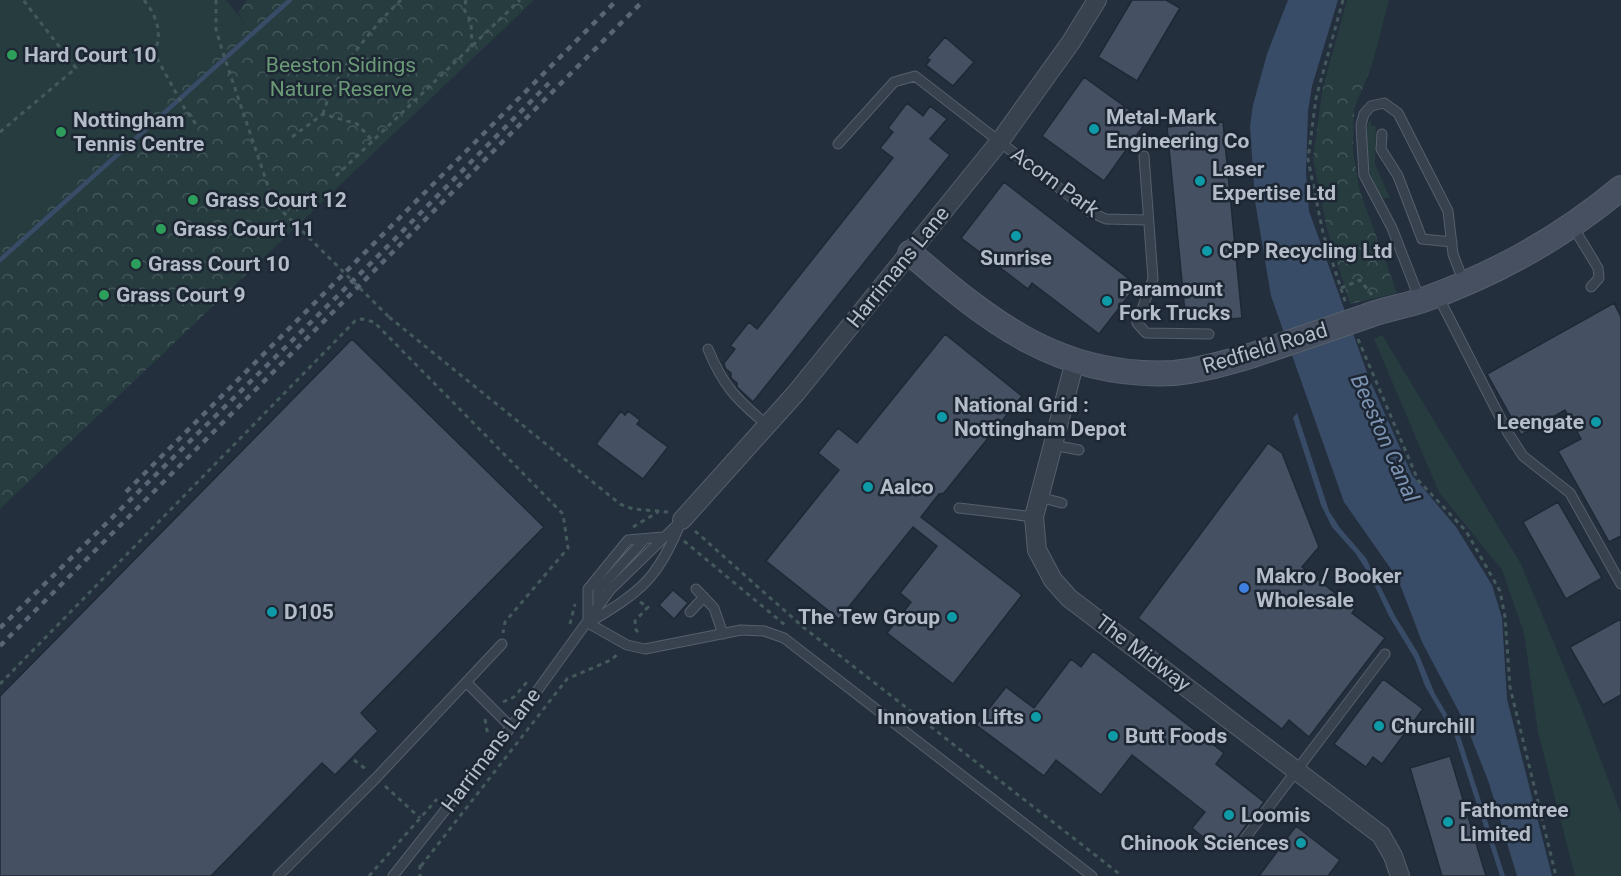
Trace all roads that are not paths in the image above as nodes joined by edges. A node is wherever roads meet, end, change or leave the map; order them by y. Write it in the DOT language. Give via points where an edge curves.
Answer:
graph roads {
  1 [pos="1097,0"];
  2 [pos="1382,134"];
  3 [pos="1000,141"];
  4 [pos="838,144"];
  5 [pos="1144,156"];
  6 [pos="1619,194"];
  7 [pos="1148,220"];
  8 [pos="1572,225"];
  9 [pos="1452,242"];
  10 [pos="910,253"];
  11 [pos="1464,283"];
  12 [pos="1591,287"];
  13 [pos="1429,297"];
  14 [pos="1209,334"];
  15 [pos="708,349"];
  16 [pos="1075,361"];
  17 [pos="767,425"];
  18 [pos="1053,445"];
  19 [pos="1079,450"];
  20 [pos="1039,497"];
  21 [pos="1062,503"];
  22 [pos="959,508"];
  23 [pos="1034,517"];
  24 [pos="681,519"];
  25 [pos="663,537"];
  26 [pos="645,539"];
  27 [pos="1621,584"];
  28 [pos="696,589"];
  29 [pos="705,597"];
  30 [pos="597,609"];
  31 [pos="690,612"];
  32 [pos="588,623"];
  33 [pos="723,634"];
  34 [pos="502,644"];
  35 [pos="1385,654"];
  36 [pos="466,683"];
  37 [pos="511,727"];
  38 [pos="1296,771"];
  39 [pos="1243,841"];
  40 [pos="278,876"];
  41 [pos="393,876"];
  42 [pos="1092,876"];
  43 [pos="1400,876"];
  1 -- 3 [label="street, Harrimans Lane"];
  2 -- 9 [label="lane" via="1381,149 1398,176 1422,239"];
  3 -- 4 [label="lane, Acorn Park" via="915,76 894,82"];
  3 -- 7 [label="lane, Acorn Park" via="1090,212 1107,219"];
  3 -- 10 [label="street, Harrimans Lane"];
  5 -- 7 [label="lane"];
  6 -- 8 [label="street, Redfield Road"];
  7 -- 14 [label="lane" via="1153,279 1137,323 1146,333"];
  8 -- 11 [label="street, Redfield Road" via="1508,265"];
  8 -- 12 [label="lane" via="1598,268 1599,278"];
  9 -- 11 [label="lane"];
  9 -- 13 [label="lane" via="1448,211 1398,113 1384,103 1371,105 1361,125 1364,175"];
  10 -- 16 [label="street, Redfield Road" via="1010,332"];
  10 -- 17 [label="street, Harrimans Lane"];
  11 -- 13 [label="street, Redfield Road"];
  13 -- 16 [label="street, Redfield Road, bridge" via="1366,314 1250,356 1174,373"];
  13 -- 27 [label="lane" via="1508,434 1523,456 1570,493"];
  15 -- 17 [label="lane" via="720,378 735,398"];
  16 -- 18 [label="street, The Midway"];
  17 -- 24 [label="street, Harrimans Lane"];
  18 -- 19 [label="lane"];
  18 -- 20 [label="street, The Midway"];
  20 -- 21 [label="lane"];
  20 -- 23 [label="street, The Midway"];
  22 -- 23 [label="lane"];
  23 -- 38 [label="street, The Midway" via="1037,550 1053,580 1070,598"];
  24 -- 25 [label="lane, Harrimans Lane"];
  24 -- 32 [label="lane, Harrimans Lane" via="664,561 643,586"];
  25 -- 26 [label="lane"];
  25 -- 30 [label="lane, Harrimans Lane" via="610,590"];
  26 -- 30 [label="lane" via="598,590"];
  26 -- 32 [label="lane" via="628,540 588,589"];
  28 -- 29 [label="lane"];
  29 -- 31 [label="lane"];
  29 -- 33 [label="lane" via="714,608"];
  30 -- 32 [label="lane, Harrimans Lane"];
  32 -- 33 [label="lane" via="627,645 645,649"];
  32 -- 37 [label="lane, Harrimans Lane"];
  33 -- 42 [label="lane" via="754,630 774,633 795,644"];
  34 -- 36 [label="lane"];
  35 -- 38 [label="lane"];
  36 -- 37 [label="lane"];
  36 -- 40 [label="lane"];
  37 -- 41 [label="lane, Harrimans Lane"];
  38 -- 39 [label="lane"];
  38 -- 43 [label="street, The Midway" via="1381,835"];
}
